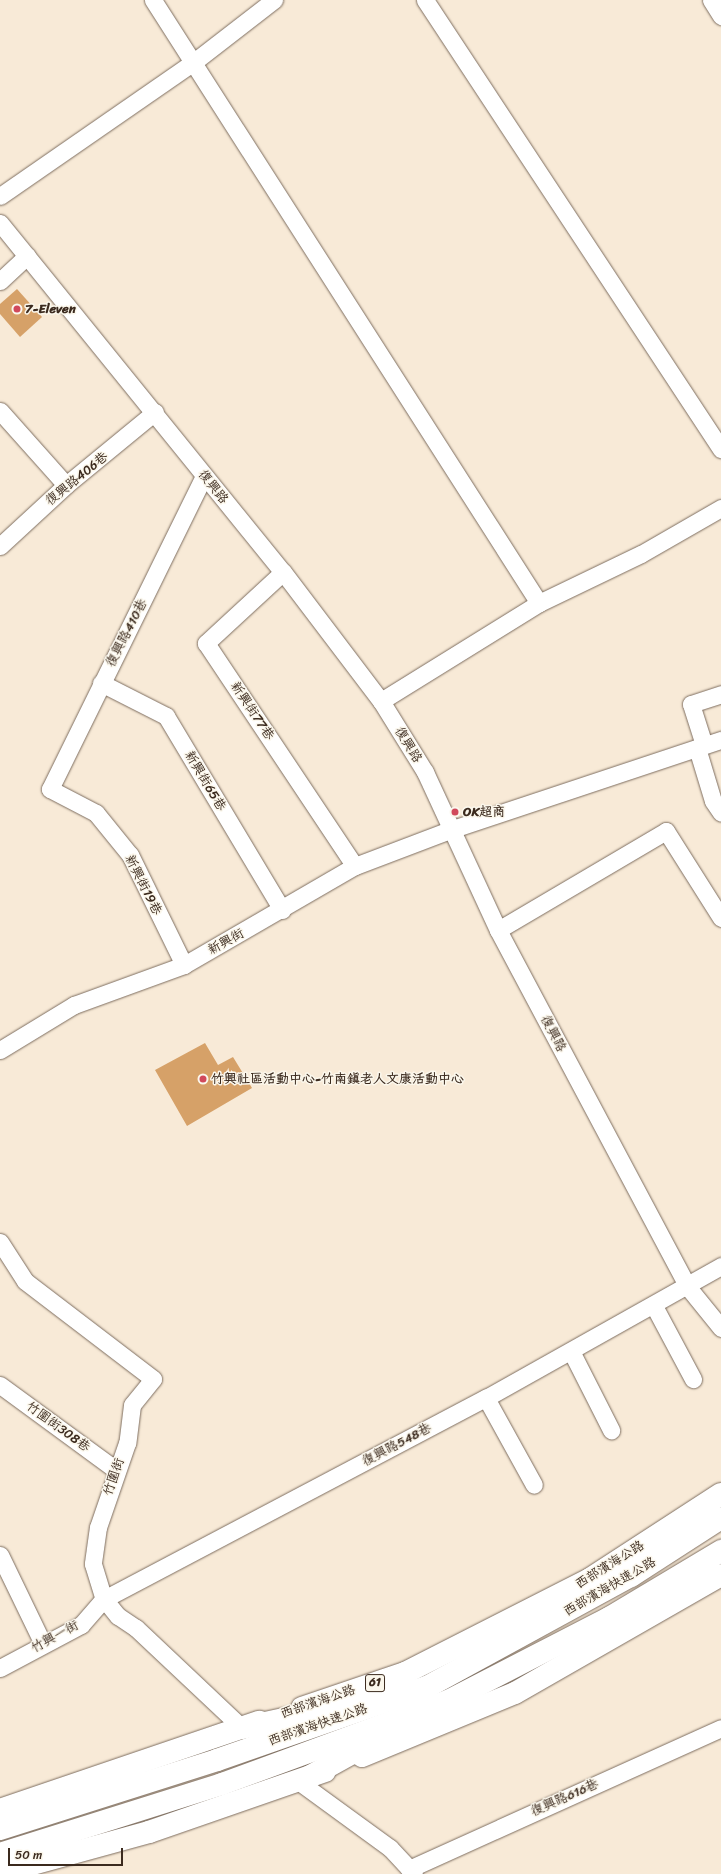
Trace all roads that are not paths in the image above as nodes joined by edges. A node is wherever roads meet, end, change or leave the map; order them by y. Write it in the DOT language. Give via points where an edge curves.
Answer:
graph roads {
  1 [pos="153,0"];
  2 [pos="274,0"];
  3 [pos="425,0"];
  4 [pos="711,0"];
  5 [pos="721,16"];
  6 [pos="195,61"];
  7 [pos="0,196"];
  8 [pos="0,223"];
  9 [pos="27,256"];
  10 [pos="0,281"];
  11 [pos="0,411"];
  12 [pos="155,412"];
  13 [pos="721,449"];
  14 [pos="204,476"];
  15 [pos="66,485"];
  16 [pos="721,508"];
  17 [pos="0,546"];
  18 [pos="283,572"];
  19 [pos="539,603"];
  20 [pos="101,683"];
  21 [pos="721,694"];
  22 [pos="381,700"];
  23 [pos="721,740"];
  24 [pos="701,747"];
  25 [pos="50,789"];
  26 [pos="721,813"];
  27 [pos="450,830"];
  28 [pos="355,866"];
  29 [pos="282,910"];
  30 [pos="721,918"];
  31 [pos="498,930"];
  32 [pos="184,965"];
  33 [pos="0,1050"];
  34 [pos="1,1249"];
  35 [pos="721,1266"];
  36 [pos="687,1286"];
  37 [pos="654,1306"];
  38 [pos="721,1328"];
  39 [pos="571,1351"];
  40 [pos="693,1379"];
  41 [pos="0,1385"];
  42 [pos="486,1398"];
  43 [pos="611,1430"];
  44 [pos="116,1470"];
  45 [pos="534,1485"];
  46 [pos="721,1494"];
  47 [pos="721,1518"];
  48 [pos="721,1552"];
  49 [pos="0,1555"];
  50 [pos="721,1575"];
  51 [pos="104,1599"];
  52 [pos="43,1644"];
  53 [pos="0,1668"];
  54 [pos="427,1687"];
  55 [pos="448,1701"];
  56 [pos="242,1728"];
  57 [pos="721,1728"];
  58 [pos="303,1780"];
  59 [pos="0,1810"];
  60 [pos="0,1829"];
  61 [pos="0,1854"];
  62 [pos="412,1872"];
  63 [pos="0,1873"];
  1 -- 6 [label="street"];
  2 -- 6 [label="street"];
  3 -- 13 [label="street"];
  4 -- 5 [label="street"];
  6 -- 7 [label="street"];
  6 -- 19 [label="street"];
  8 -- 9 [label="street, 復興路"];
  9 -- 10 [label="street"];
  9 -- 12 [label="street, 復興路"];
  11 -- 15 [label="street"];
  12 -- 14 [label="street, 復興路"];
  12 -- 15 [label="street, 復興路406巷"];
  14 -- 18 [label="street, 復興路"];
  14 -- 20 [label="street, 復興路410巷"];
  15 -- 17 [label="street, 復興路406巷"];
  16 -- 19 [label="street" via="641,554"];
  18 -- 22 [label="street, 復興路"];
  18 -- 28 [label="street, 新興街77巷" via="206,643"];
  19 -- 22 [label="street"];
  20 -- 25 [label="street, 復興路410巷"];
  20 -- 29 [label="street, 新興街65巷" via="166,716"];
  21 -- 24 [label="street" via="692,704"];
  22 -- 27 [label="street, 復興路" via="425,772"];
  23 -- 24 [label="street, 新興街"];
  24 -- 26 [label="street" via="713,801"];
  24 -- 27 [label="street, 新興街"];
  25 -- 32 [label="street, 新興街19巷" via="96,813 130,855"];
  27 -- 28 [label="street, 新興街"];
  27 -- 31 [label="street, 復興路"];
  28 -- 29 [label="street, 新興街"];
  29 -- 32 [label="street, 新興街"];
  30 -- 31 [label="street" via="666,831"];
  31 -- 36 [label="street, 復興路"];
  32 -- 33 [label="street, 新興街" via="74,1006"];
  34 -- 44 [label="street, 竹圍街" via="25,1281 153,1379 132,1405 127,1443"];
  35 -- 36 [label="street, 復興路548巷"];
  36 -- 37 [label="street, 復興路548巷"];
  36 -- 38 [label="street, 復興路"];
  37 -- 39 [label="street, 復興路548巷"];
  37 -- 40 [label="street"];
  39 -- 42 [label="street, 復興路548巷"];
  39 -- 43 [label="street"];
  41 -- 44 [label="street, 竹圍街308巷"];
  42 -- 45 [label="street"];
  42 -- 51 [label="street, 復興路548巷"];
  44 -- 51 [label="street, 竹圍街" via="98,1527 93,1564"];
  46 -- 56 [label="main road, 西部濱海公路 / 61" via="590,1579 405,1673"];
  47 -- 54 [label="main road, 西部濱海快速公路 / 61" via="631,1576"];
  48 -- 55 [label="main road, 西部濱海快速公路" via="609,1618"];
  49 -- 52 [label="street"];
  50 -- 58 [label="main road" via="515,1693"];
  51 -- 52 [label="street, 竹興一街" via="81,1624"];
  51 -- 56 [label="street, 竹圍街" via="118,1616 136,1628"];
  52 -- 53 [label="street, 竹興一街"];
  54 -- 56 [label="main road"];
  54 -- 60 [label="main road, 西部濱海快速公路 / 61" via="217,1760"];
  55 -- 58 [label="main road"];
  55 -- 61 [label="main road, 西部濱海快速公路" via="222,1784"];
  56 -- 59 [label="main road, 西部濱海公路 / 61"];
  57 -- 62 [label="street, 復興路616巷"];
  58 -- 62 [label="street" via="390,1848"];
  58 -- 63 [label="main road" via="149,1832"];
}
